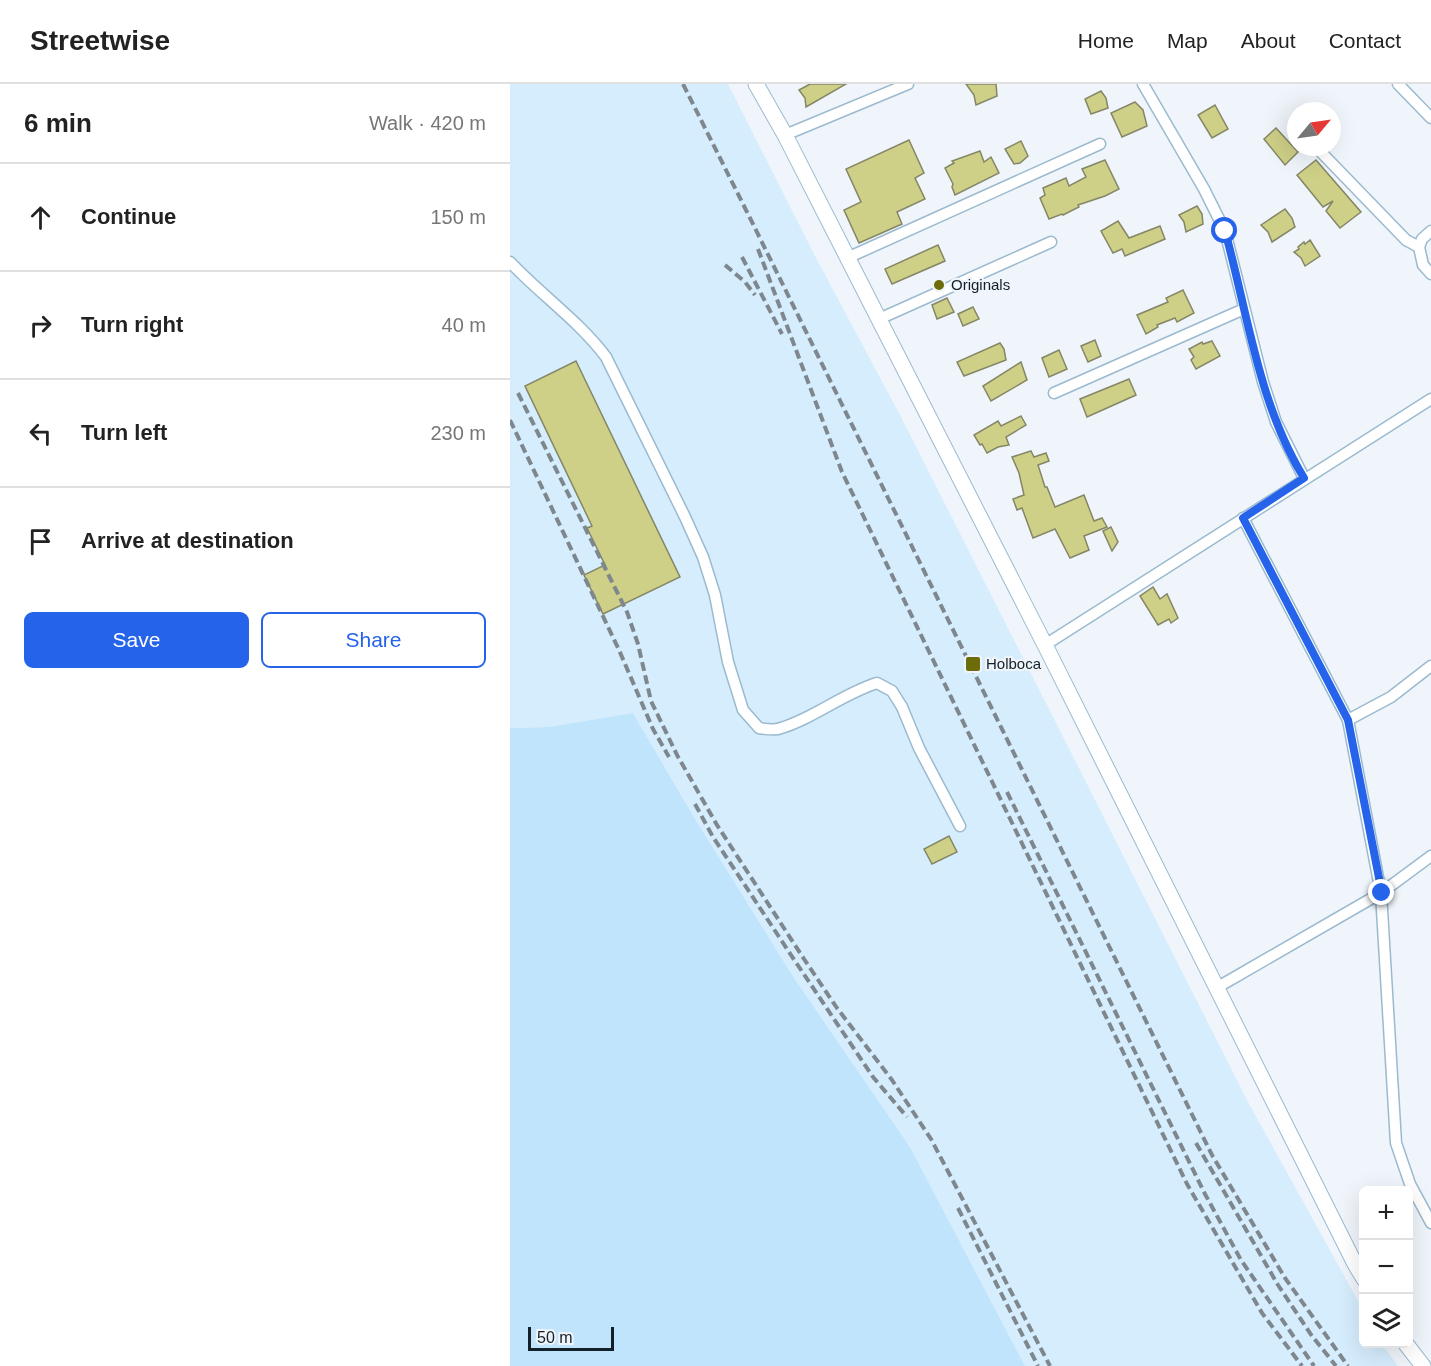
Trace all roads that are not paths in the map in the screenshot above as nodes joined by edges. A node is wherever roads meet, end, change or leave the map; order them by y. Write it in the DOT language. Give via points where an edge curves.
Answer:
graph roads {
  1 [pos="756,84"];
  2 [pos="909,84"];
  3 [pos="1143,84"];
  4 [pos="1398,84"];
  5 [pos="1431,118"];
  6 [pos="785,135"];
  7 [pos="1100,144"];
  8 [pos="1325,156"];
  9 [pos="1431,231"];
  10 [pos="1051,242"];
  11 [pos="1419,247"];
  12 [pos="847,258"];
  13 [pos="510,262"];
  14 [pos="1431,274"];
  15 [pos="1244,309"];
  16 [pos="879,319"];
  17 [pos="1054,393"];
  18 [pos="1431,399"];
  19 [pos="1304,478"];
  20 [pos="1243,518"];
  21 [pos="1045,645"];
  22 [pos="1431,666"];
  23 [pos="1348,720"];
  24 [pos="960,826"];
  25 [pos="1431,856"];
  26 [pos="1382,893"];
  27 [pos="1218,987"];
  28 [pos="1431,1223"];
  29 [pos="1359,1272"];
  30 [pos="1409,1348"];
  31 [pos="1423,1366"];
  1 -- 6 [label="main road"];
  2 -- 6 [label="street"];
  3 -- 15 [label="street" via="1225,231"];
  4 -- 5 [label="street"];
  6 -- 12 [label="main road"];
  7 -- 12 [label="street"];
  8 -- 11 [label="street" via="1406,240"];
  9 -- 11 [label="street"];
  10 -- 16 [label="street"];
  11 -- 14 [label="street" via="1423,265"];
  12 -- 16 [label="main road"];
  13 -- 24 [label="street" via="591,336 606,357 703,557 742,710 759,728 775,730 856,689 877,683 892,692 902,708"];
  15 -- 17 [label="street"];
  15 -- 19 [label="street" via="1276,422"];
  16 -- 21 [label="main road"];
  18 -- 19 [label="street"];
  19 -- 20 [label="street"];
  20 -- 21 [label="street"];
  20 -- 23 [label="street"];
  21 -- 27 [label="main road"];
  22 -- 23 [label="street" via="1391,697"];
  23 -- 26 [label="street"];
  25 -- 26 [label="street"];
  26 -- 27 [label="street"];
  26 -- 28 [label="street" via="1396,1143 1410,1184"];
  27 -- 29 [label="main road"];
  30 -- 31 [label="main road"];
}
